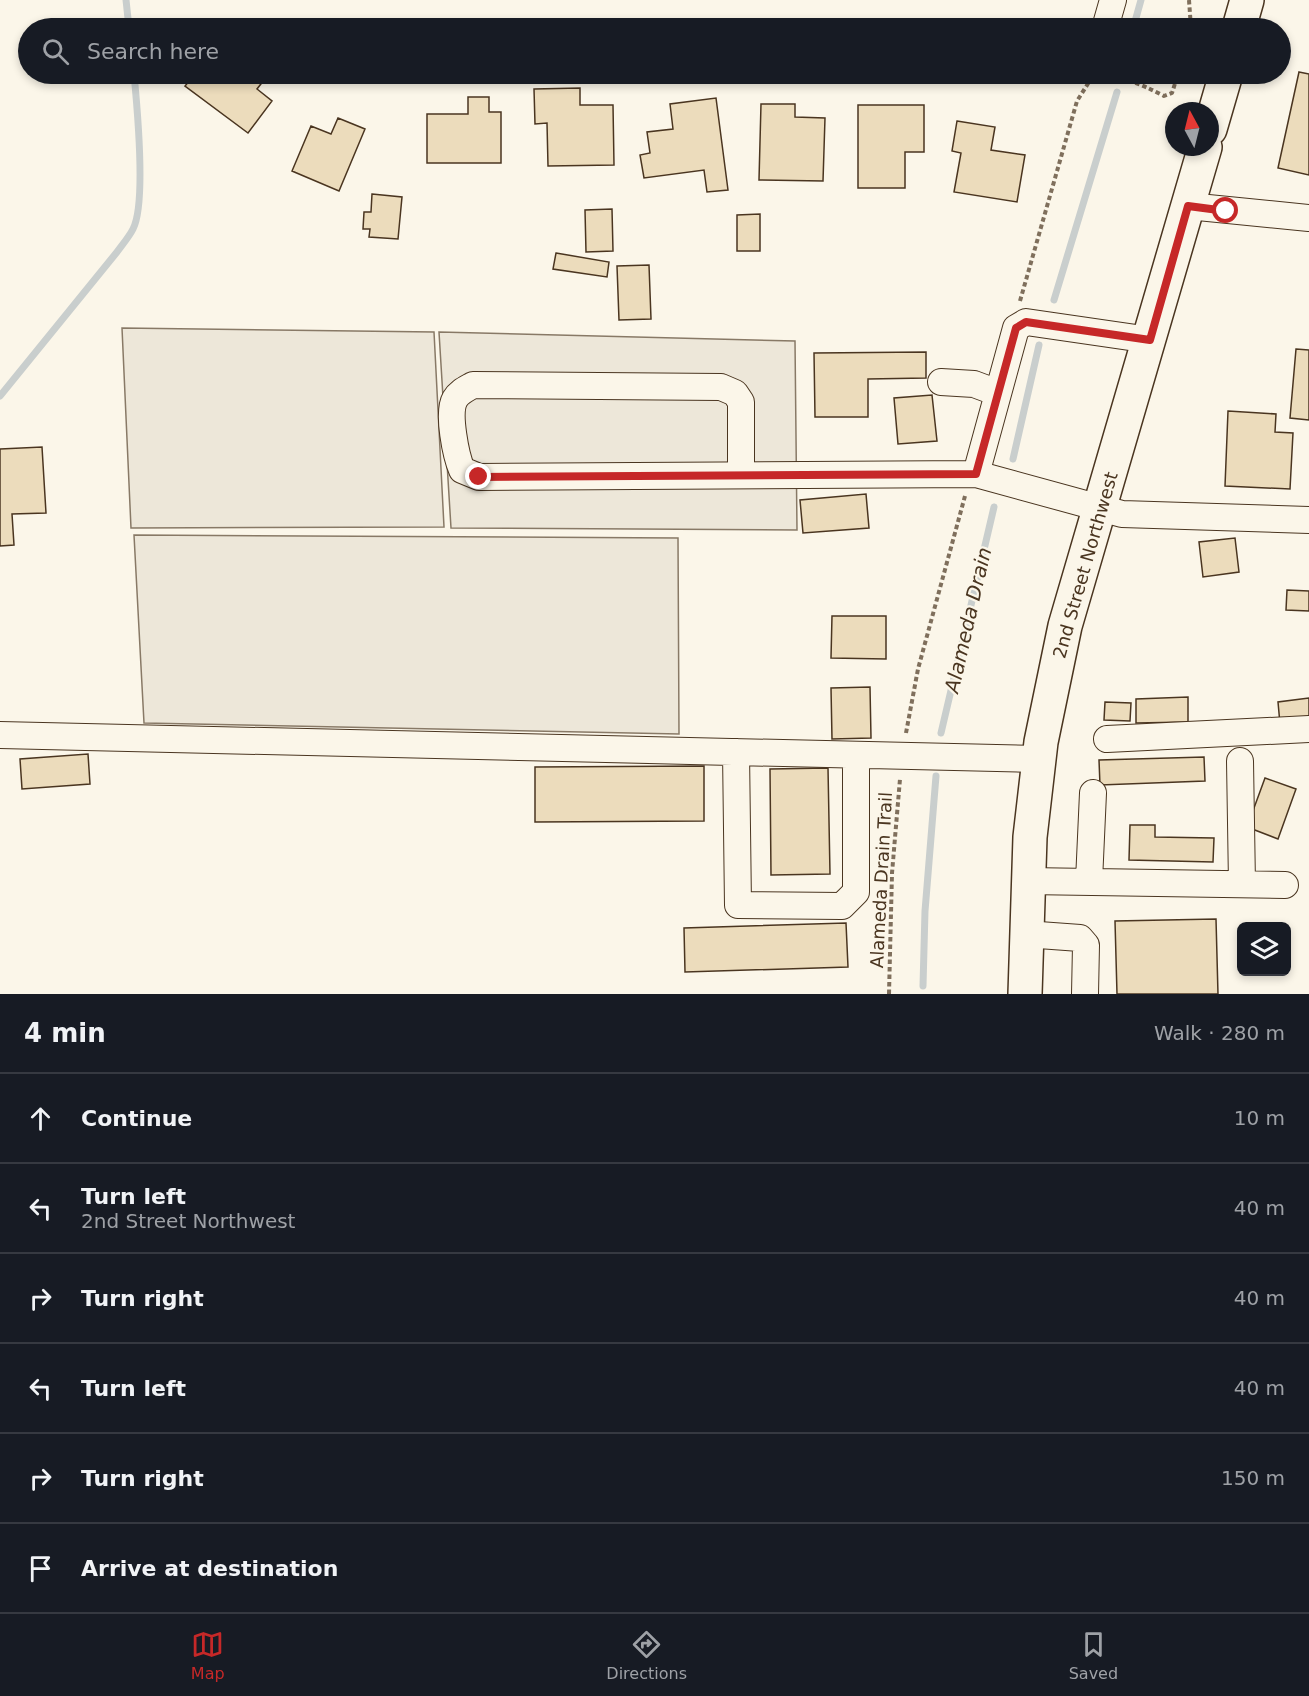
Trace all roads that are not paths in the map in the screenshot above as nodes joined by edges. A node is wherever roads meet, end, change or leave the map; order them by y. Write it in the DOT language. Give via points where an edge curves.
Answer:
graph roads {
  1 [pos="1113,0"];
  2 [pos="1247,0"];
  3 [pos="1108,18"];
  4 [pos="1242,18"];
  5 [pos="1223,84"];
  6 [pos="1218,102"];
  7 [pos="1202,156"];
  8 [pos="1188,206"];
  9 [pos="1309,218"];
  10 [pos="1150,340"];
  11 [pos="941,382"];
  12 [pos="998,393"];
  13 [pos="976,474"];
  14 [pos="741,475"];
  15 [pos="1100,509"];
  16 [pos="1309,520"];
  17 [pos="1309,729"];
  18 [pos="0,735"];
  19 [pos="1107,739"];
  20 [pos="736,752"];
  21 [pos="855,755"];
  22 [pos="1039,759"];
  23 [pos="1240,761"];
  24 [pos="1093,793"];
  25 [pos="1028,881"];
  26 [pos="1089,881"];
  27 [pos="1242,884"];
  28 [pos="1285,885"];
  29 [pos="1025,934"];
  30 [pos="1025,994"];
  31 [pos="1085,994"];
  1 -- 3 [label="street"];
  2 -- 4 [label="main road"];
  5 -- 6 [label="main road"];
  7 -- 8 [label="main road, 2nd Street Northwest"];
  8 -- 9 [label="street"];
  8 -- 10 [label="main road, 2nd Street Northwest"];
  10 -- 12 [label="street" via="1026,322 1016,328"];
  10 -- 15 [label="main road, 2nd Street Northwest"];
  11 -- 12 [label="street" via="974,384"];
  12 -- 13 [label="street"];
  13 -- 14 [label="street"];
  13 -- 15 [label="street"];
  14 -- 14 [label="street" via="741,402 735,393 721,387 473,385 461,391 453,402 454,453 462,470 479,477"];
  15 -- 16 [label="street" via="1130,514"];
  15 -- 22 [label="main road, 2nd Street Northwest" via="1065,626"];
  17 -- 19 [label="street"];
  18 -- 20 [label="street"];
  20 -- 21 [label="street"];
  20 -- 21 [label="street" via="738,904 842,906 856,892"];
  21 -- 22 [label="street"];
  22 -- 25 [label="main road, 2nd Street Northwest"];
  23 -- 27 [label="street"];
  24 -- 26 [label="street"];
  25 -- 26 [label="street"];
  25 -- 29 [label="main road, 2nd Street Northwest"];
  26 -- 27 [label="street"];
  27 -- 28 [label="street"];
  29 -- 30 [label="main road, 2nd Street Northwest"];
  29 -- 31 [label="street" via="1080,938 1086,945"];
}
